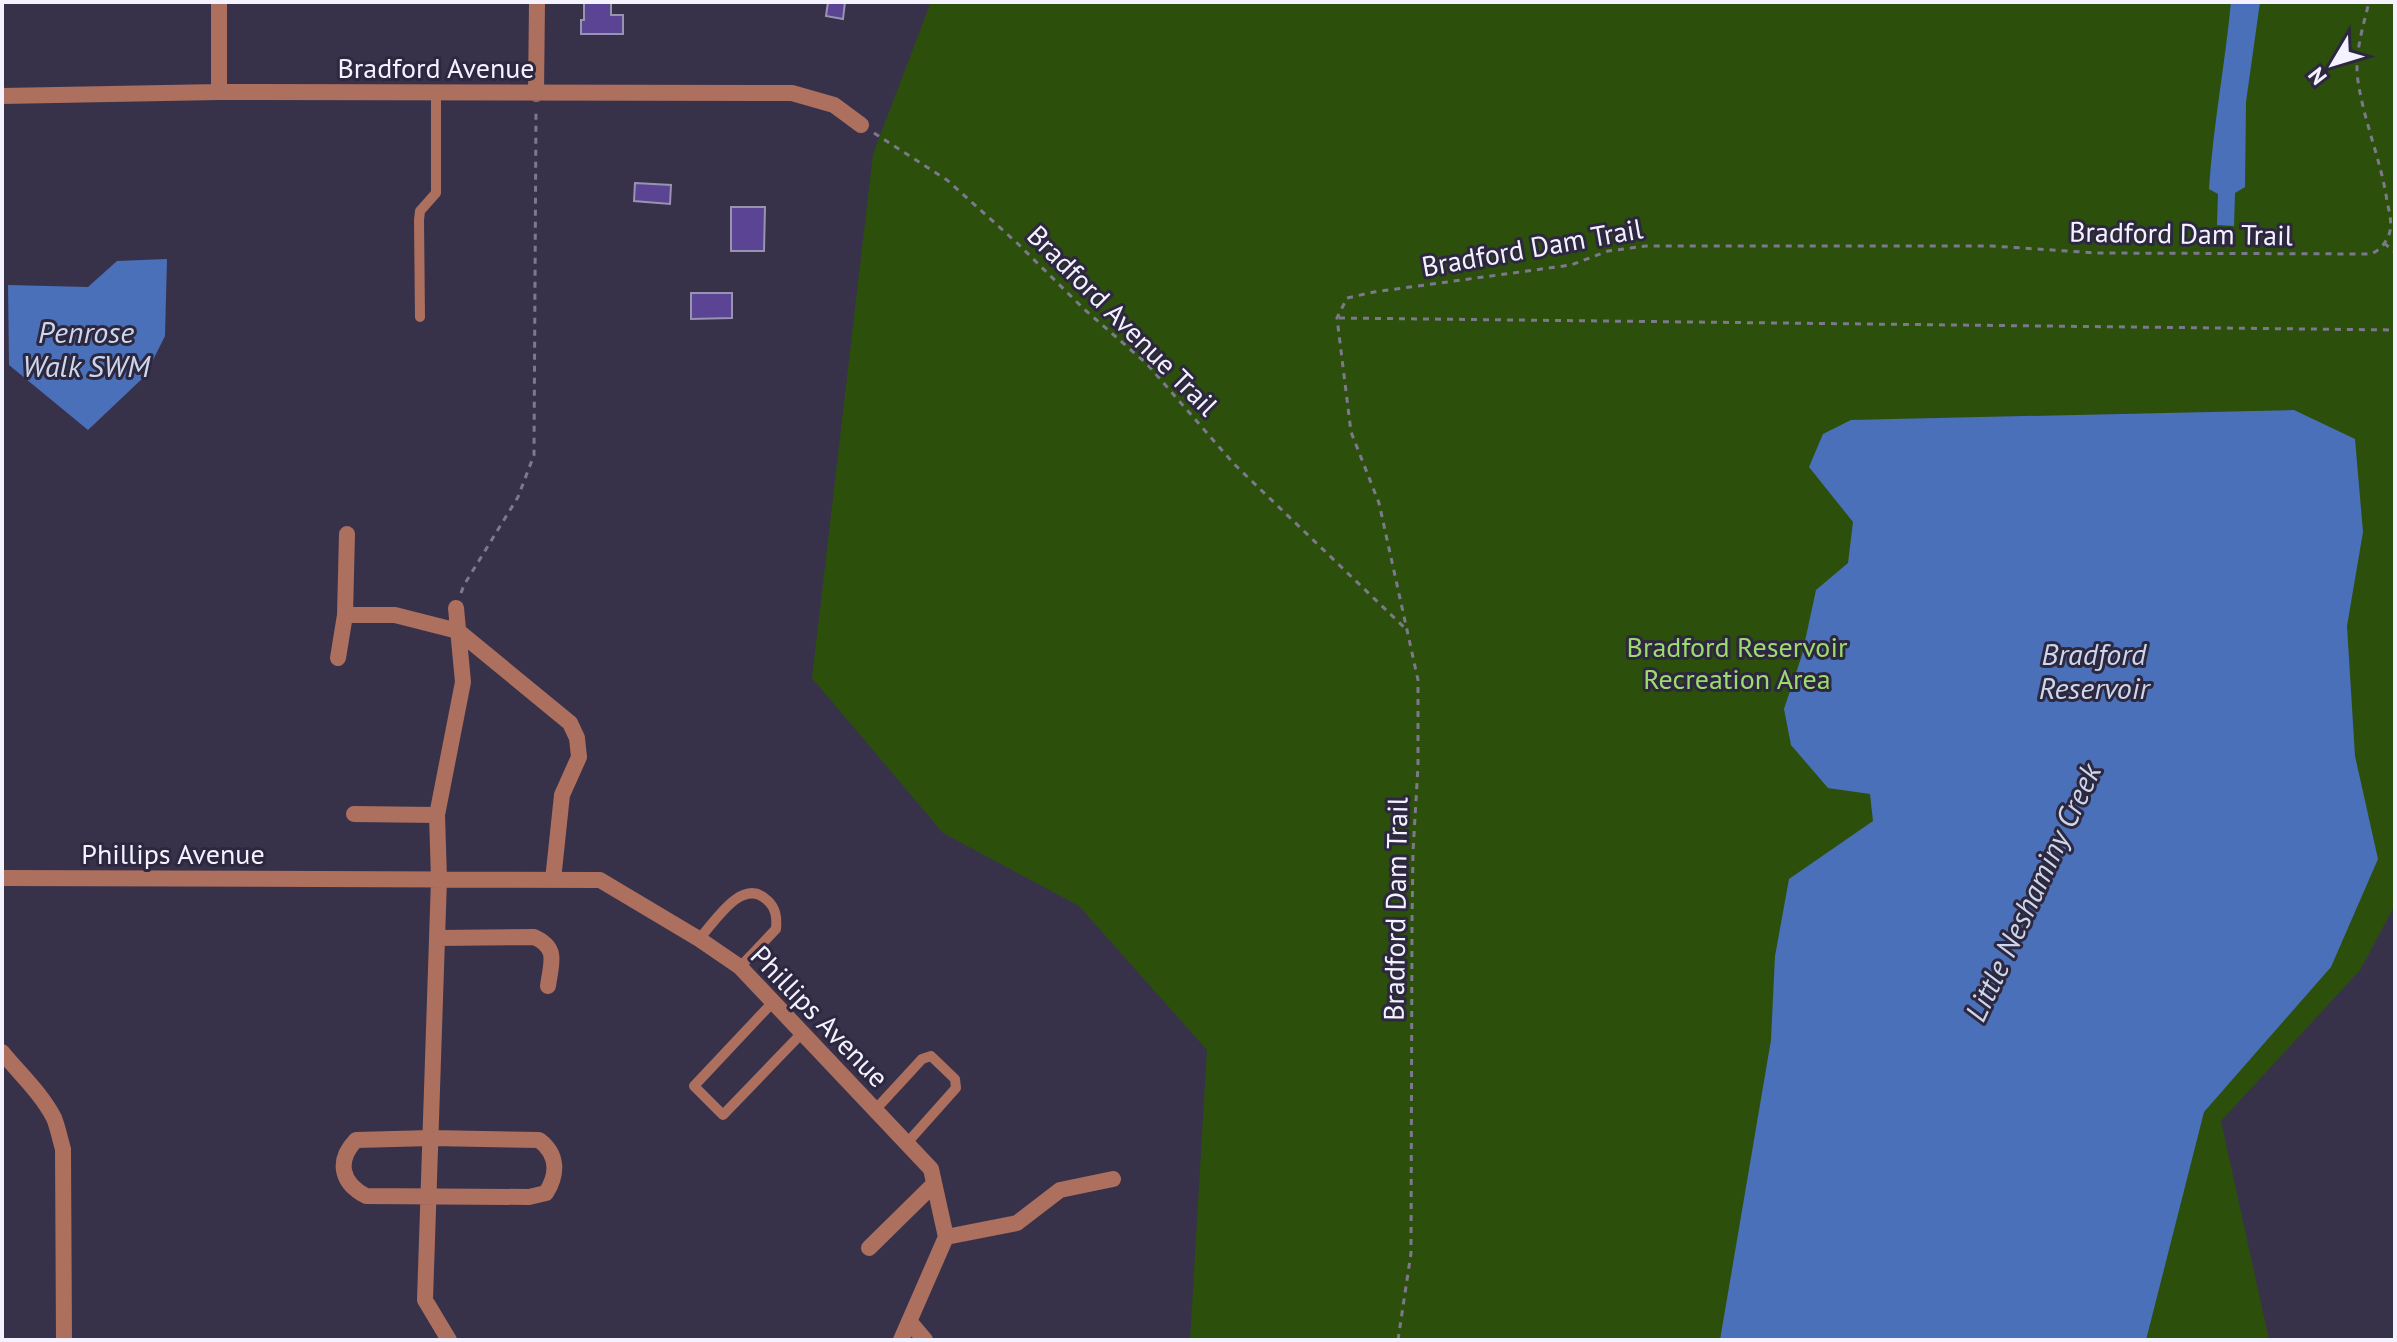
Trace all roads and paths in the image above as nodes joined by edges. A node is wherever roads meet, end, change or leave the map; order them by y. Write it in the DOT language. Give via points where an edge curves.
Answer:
graph roads {
  1 [pos="219,2"];
  2 [pos="537,2"];
  3 [pos="2369,2"];
  4 [pos="219,92"];
  5 [pos="436,93"];
  6 [pos="536,94"];
  7 [pos="2,96"];
  8 [pos="861,125"];
  9 [pos="2384,243"];
  10 [pos="2395,252"];
  11 [pos="420,317"];
  12 [pos="1337,318"];
  13 [pos="2395,330"];
  14 [pos="347,534"];
  15 [pos="456,608"];
  16 [pos="345,615"];
  17 [pos="458,631"];
  18 [pos="1408,631"];
  19 [pos="338,658"];
  20 [pos="354,814"];
  21 [pos="437,815"];
  22 [pos="2,878"];
  23 [pos="439,879"];
  24 [pos="553,880"];
  25 [pos="437,938"];
  26 [pos="699,939"];
  27 [pos="740,967"];
  28 [pos="548,986"];
  29 [pos="773,1002"];
  30 [pos="802,1033"];
  31 [pos="2,1052"];
  32 [pos="875,1110"];
  33 [pos="431,1138"];
  34 [pos="907,1143"];
  35 [pos="1113,1179"];
  36 [pos="934,1184"];
  37 [pos="428,1195"];
  38 [pos="946,1237"];
  39 [pos="869,1248"];
  40 [pos="909,1321"];
  41 [pos="64,1340"];
  42 [pos="449,1340"];
  43 [pos="901,1340"];
  44 [pos="925,1340"];
  45 [pos="1398,1340"];
  1 -- 4 [label="street"];
  2 -- 6 [label="street"];
  3 -- 9 [label="path" via="2357,77 2385,188 2390,234"];
  4 -- 5 [label="street, Bradford Avenue"];
  4 -- 7 [label="street, Bradford Avenue"];
  5 -- 6 [label="street, Bradford Avenue"];
  5 -- 11 [label="lane" via="436,193 419,220"];
  6 -- 8 [label="street, Bradford Avenue" via="792,93 834,105"];
  6 -- 15 [label="path" via="534,455 518,497 464,585"];
  8 -- 18 [label="path, Bradford Avenue Trail" via="947,180 1016,242 1147,364 1234,464"];
  9 -- 10 [label="path"];
  9 -- 12 [label="path, Bradford Dam Trail" via="2371,254 2349,255 2097,253 1992,246 1646,246 1608,251 1571,265 1347,298"];
  12 -- 13 [label="path"];
  12 -- 18 [label="path, Bradford Dam Trail" via="1351,432 1379,503"];
  14 -- 16 [label="street"];
  15 -- 17 [label="street"];
  16 -- 17 [label="street" via="395,615"];
  16 -- 19 [label="street"];
  17 -- 21 [label="street" via="463,682"];
  17 -- 24 [label="street" via="570,723 577,738 579,757 562,795"];
  18 -- 45 [label="path, Bradford Dam Trail" via="1418,680 1411,1253"];
  20 -- 21 [label="street"];
  21 -- 23 [label="street"];
  22 -- 23 [label="street, Phillips Avenue"];
  23 -- 24 [label="street, Phillips Avenue"];
  23 -- 25 [label="street"];
  24 -- 26 [label="street, Phillips Avenue" via="600,880"];
  25 -- 28 [label="street" via="534,937 546,943 552,955"];
  25 -- 33 [label="street"];
  26 -- 27 [label="street, Phillips Avenue"];
  26 -- 27 [label="lane" via="740,894 762,895 773,905 776,929"];
  27 -- 29 [label="street, Phillips Avenue"];
  29 -- 30 [label="street, Phillips Avenue"];
  29 -- 30 [label="lane" via="694,1086 723,1115"];
  30 -- 32 [label="street, Phillips Avenue"];
  31 -- 41 [label="street" via="44,1102 63,1149"];
  32 -- 34 [label="street, Phillips Avenue"];
  32 -- 34 [label="lane" via="922,1059 931,1056 955,1079 956,1088"];
  33 -- 37 [label="street"];
  33 -- 37 [label="street" via="356,1140 344,1162 352,1188 366,1196"];
  33 -- 37 [label="street" via="539,1140 555,1160 554,1180 546,1193 529,1197"];
  34 -- 36 [label="street, Phillips Avenue" via="931,1169"];
  35 -- 38 [label="street" via="1060,1190 1017,1223"];
  36 -- 38 [label="street, Phillips Avenue"];
  36 -- 39 [label="street"];
  37 -- 42 [label="street" via="425,1300"];
  38 -- 40 [label="street"];
  40 -- 43 [label="street"];
  40 -- 44 [label="street"];
}
